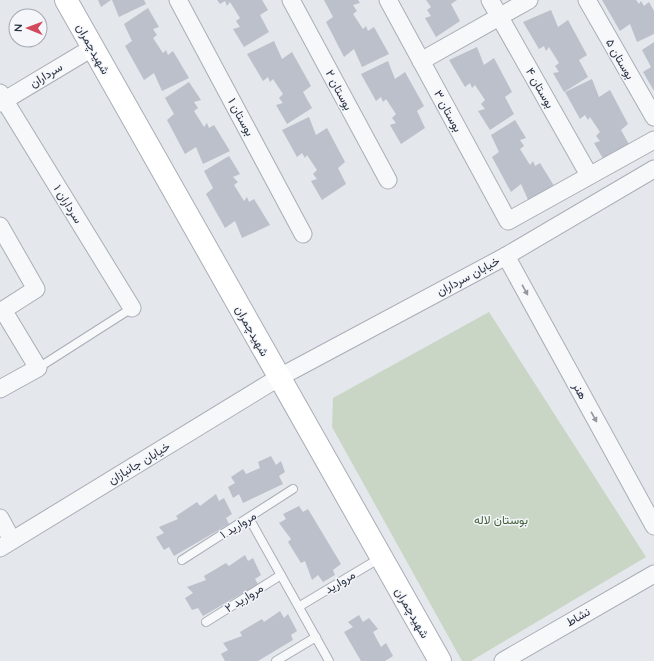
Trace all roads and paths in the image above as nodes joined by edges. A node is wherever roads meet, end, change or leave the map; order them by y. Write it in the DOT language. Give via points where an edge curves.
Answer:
graph roads {
  1 [pos="66,0"];
  2 [pos="178,0"];
  3 [pos="291,0"];
  4 [pos="388,0"];
  5 [pos="490,0"];
  6 [pos="529,0"];
  7 [pos="587,0"];
  8 [pos="500,17"];
  9 [pos="92,48"];
  10 [pos="421,61"];
  11 [pos="1,99"];
  12 [pos="654,117"];
  13 [pos="654,140"];
  14 [pos="653,171"];
  15 [pos="590,175"];
  16 [pos="388,180"];
  17 [pos="0,226"];
  18 [pos="303,234"];
  19 [pos="506,256"];
  20 [pos="132,308"];
  21 [pos="2,311"];
  22 [pos="38,368"];
  23 [pos="278,378"];
  24 [pos="0,389"];
  25 [pos="294,489"];
  26 [pos="0,518"];
  27 [pos="249,518"];
  28 [pos="654,526"];
  29 [pos="6,544"];
  30 [pos="381,558"];
  31 [pos="182,560"];
  32 [pos="654,574"];
  33 [pos="281,575"];
  34 [pos="300,606"];
  35 [pos="206,622"];
  36 [pos="316,637"];
  37 [pos="276,661"];
  38 [pos="329,661"];
  39 [pos="440,661"];
  40 [pos="503,661"];
  1 -- 9 [label="street, شهیدچمران"];
  2 -- 18 [label="street, بوستان ۱"];
  3 -- 16 [label="street, بوستان ۲"];
  4 -- 10 [label="street, بوستان ۳"];
  5 -- 8 [label="street, بوستان ۴"];
  6 -- 8 [label="street"];
  7 -- 12 [label="street, بوستان ۵"];
  8 -- 10 [label="street"];
  8 -- 15 [label="street, بوستان ۴"];
  9 -- 11 [label="street, سرداران"];
  9 -- 23 [label="street, شهیدچمران"];
  10 -- 15 [label="street, بوستان ۳" via="508,222"];
  11 -- 20 [label="street, سرداران ۱"];
  13 -- 15 [label="street"];
  14 -- 19 [label="street, خیابان سرداران"];
  17 -- 21 [label="street" via="36,289"];
  19 -- 23 [label="street, خیابان سرداران"];
  19 -- 28 [label="street, هنر, one-way"];
  20 -- 22 [label="lane"];
  21 -- 22 [label="street"];
  22 -- 24 [label="street"];
  23 -- 29 [label="street, خیابان جانبازان"];
  23 -- 30 [label="street, شهیدچمران"];
  25 -- 27 [label="lane, مروارید ۱"];
  26 -- 29 [label="street"];
  27 -- 31 [label="lane, مروارید ۱"];
  27 -- 33 [label="lane"];
  30 -- 34 [label="lane, مروارید"];
  30 -- 39 [label="street, شهیدچمران"];
  32 -- 40 [label="street, نشاط"];
  33 -- 34 [label="lane"];
  33 -- 35 [label="lane, مروارید ۲"];
  34 -- 36 [label="lane"];
  36 -- 37 [label="lane"];
  36 -- 38 [label="lane"];
}
